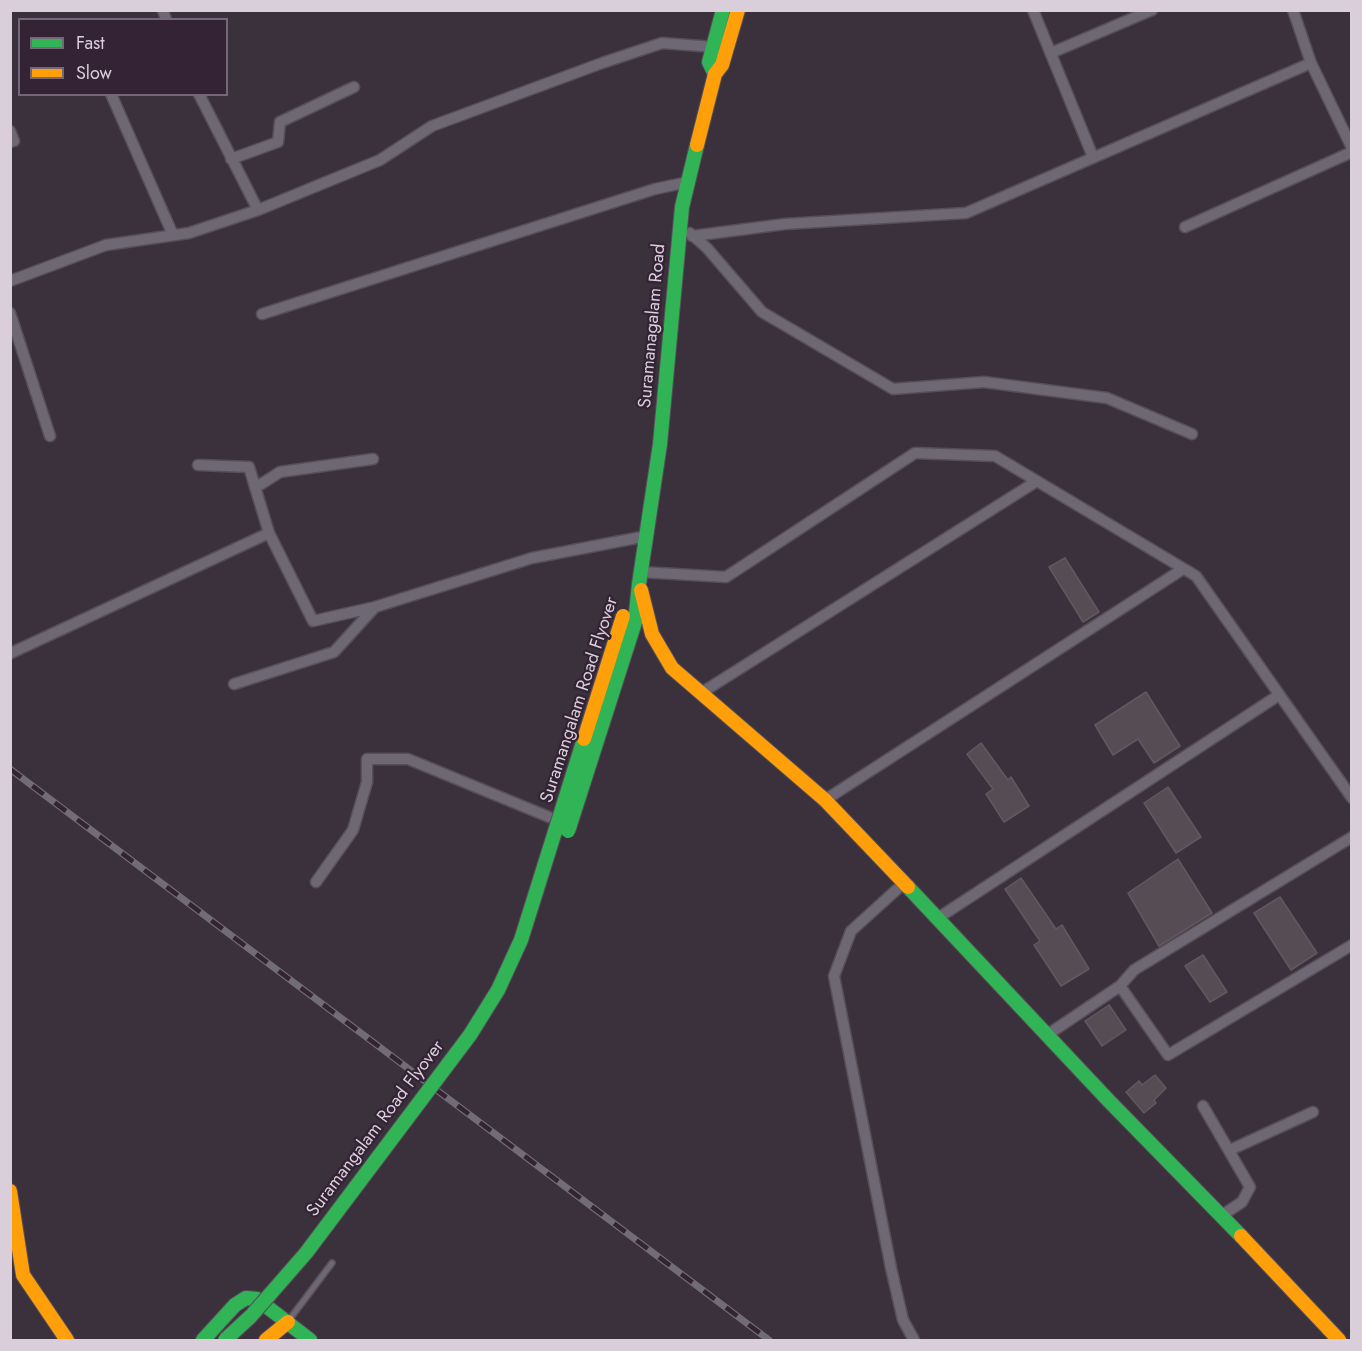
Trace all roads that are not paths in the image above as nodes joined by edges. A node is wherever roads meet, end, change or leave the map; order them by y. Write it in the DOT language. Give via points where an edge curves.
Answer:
graph roads {
  1 [pos="723,10"];
  2 [pos="738,10"];
  3 [pos="1033,10"];
  4 [pos="1152,10"];
  5 [pos="1293,10"];
  6 [pos="714,47"];
  7 [pos="1051,53"];
  8 [pos="1311,63"];
  9 [pos="715,74"];
  10 [pos="354,87"];
  11 [pos="112,96"];
  12 [pos="200,96"];
  13 [pos="10,131"];
  14 [pos="10,142"];
  15 [pos="1352,150"];
  16 [pos="1093,157"];
  17 [pos="231,159"];
  18 [pos="688,182"];
  19 [pos="258,210"];
  20 [pos="680,226"];
  21 [pos="1185,227"];
  22 [pos="173,235"];
  23 [pos="692,236"];
  24 [pos="10,281"];
  25 [pos="10,313"];
  26 [pos="262,314"];
  27 [pos="1192,435"];
  28 [pos="50,436"];
  29 [pos="373,459"];
  30 [pos="198,465"];
  31 [pos="1037,481"];
  32 [pos="255,488"];
  33 [pos="269,533"];
  34 [pos="647,536"];
  35 [pos="1183,568"];
  36 [pos="640,578"];
  37 [pos="375,607"];
  38 [pos="629,619"];
  39 [pos="10,652"];
  40 [pos="234,684"];
  41 [pos="701,693"];
  42 [pos="1279,695"];
  43 [pos="1352,798"];
  44 [pos="825,800"];
  45 [pos="549,817"];
  46 [pos="1352,837"];
  47 [pos="316,882"];
  48 [pos="904,883"];
  49 [pos="938,918"];
  50 [pos="1352,945"];
  51 [pos="1120,986"];
  52 [pos="1047,1035"];
  53 [pos="1203,1106"];
  54 [pos="1313,1112"];
  55 [pos="1230,1150"];
  56 [pos="10,1191"];
  57 [pos="1221,1216"];
  58 [pos="332,1263"];
  59 [pos="288,1322"];
  60 [pos="67,1341"];
  61 [pos="203,1341"];
  62 [pos="225,1341"];
  63 [pos="242,1341"];
  64 [pos="266,1341"];
  65 [pos="310,1341"];
  66 [pos="914,1341"];
  67 [pos="1339,1341"];
  1 -- 6 [label="main road, Suramanagalam Road"];
  2 -- 9 [label="main road, Suramanagalam Road" via="722,65"];
  3 -- 7 [label="street"];
  4 -- 7 [label="street"];
  5 -- 8 [label="street"];
  6 -- 9 [label="main road, Suramanagalam Road" via="709,62"];
  6 -- 19 [label="street" via="662,43 602,63 432,126 380,160"];
  7 -- 16 [label="street"];
  8 -- 15 [label="street"];
  8 -- 16 [label="street"];
  9 -- 18 [label="main road, Suramanagalam Road"];
  10 -- 17 [label="street" via="280,122 278,142"];
  11 -- 22 [label="street"];
  12 -- 17 [label="street"];
  13 -- 14 [label="street" via="14,141"];
  15 -- 21 [label="street"];
  16 -- 23 [label="street" via="966,213 785,224"];
  17 -- 19 [label="street"];
  18 -- 20 [label="main road, Suramanagalam Road"];
  18 -- 26 [label="street" via="654,189"];
  19 -- 22 [label="street"];
  20 -- 23 [label="street"];
  20 -- 34 [label="main road, Suramanagalam Road" via="660,444"];
  22 -- 24 [label="street" via="106,245"];
  23 -- 27 [label="street" via="762,312 893,389 984,382 1107,398"];
  25 -- 28 [label="street"];
  29 -- 32 [label="street" via="280,472"];
  30 -- 32 [label="street" via="249,467"];
  31 -- 35 [label="street"];
  31 -- 36 [label="street" via="995,456 915,453 726,577"];
  31 -- 41 [label="street"];
  32 -- 33 [label="street"];
  33 -- 37 [label="street" via="313,621"];
  33 -- 39 [label="street"];
  34 -- 36 [label="main road, Suramanagalam Road"];
  34 -- 37 [label="street" via="532,558"];
  35 -- 42 [label="street" via="1196,576"];
  35 -- 44 [label="street"];
  36 -- 38 [label="main road, Suramangalam Road Flyover"];
  36 -- 41 [label="main road" via="652,634 672,668"];
  37 -- 40 [label="street" via="334,652"];
  38 -- 62 [label="main road, Suramangalam Road Flyover, bridge" via="521,940 498,990 470,1035 306,1253"];
  38 -- 63 [label="main road, Suramangalam Road Flyover, bridge" via="532,945 508,996 479,1042 314,1261"];
  41 -- 44 [label="main road"];
  42 -- 43 [label="street"];
  42 -- 49 [label="street"];
  44 -- 48 [label="main road"];
  45 -- 47 [label="street" via="408,759 367,759 367,782 353,830"];
  46 -- 51 [label="street" via="1134,970"];
  48 -- 49 [label="main road"];
  48 -- 66 [label="street" via="851,931 834,976 891,1268 903,1320"];
  49 -- 52 [label="main road"];
  50 -- 51 [label="street" via="1168,1055"];
  51 -- 52 [label="street"];
  52 -- 57 [label="main road"];
  53 -- 55 [label="street"];
  54 -- 55 [label="street"];
  55 -- 57 [label="street" via="1250,1187 1242,1202"];
  56 -- 60 [label="main road" via="24,1275"];
  57 -- 67 [label="main road"];
  58 -- 59 [label="lane"];
  59 -- 61 [label="main road" via="257,1299 246,1298"];
  59 -- 64 [label="main road"];
  59 -- 65 [label="main road"];
}
